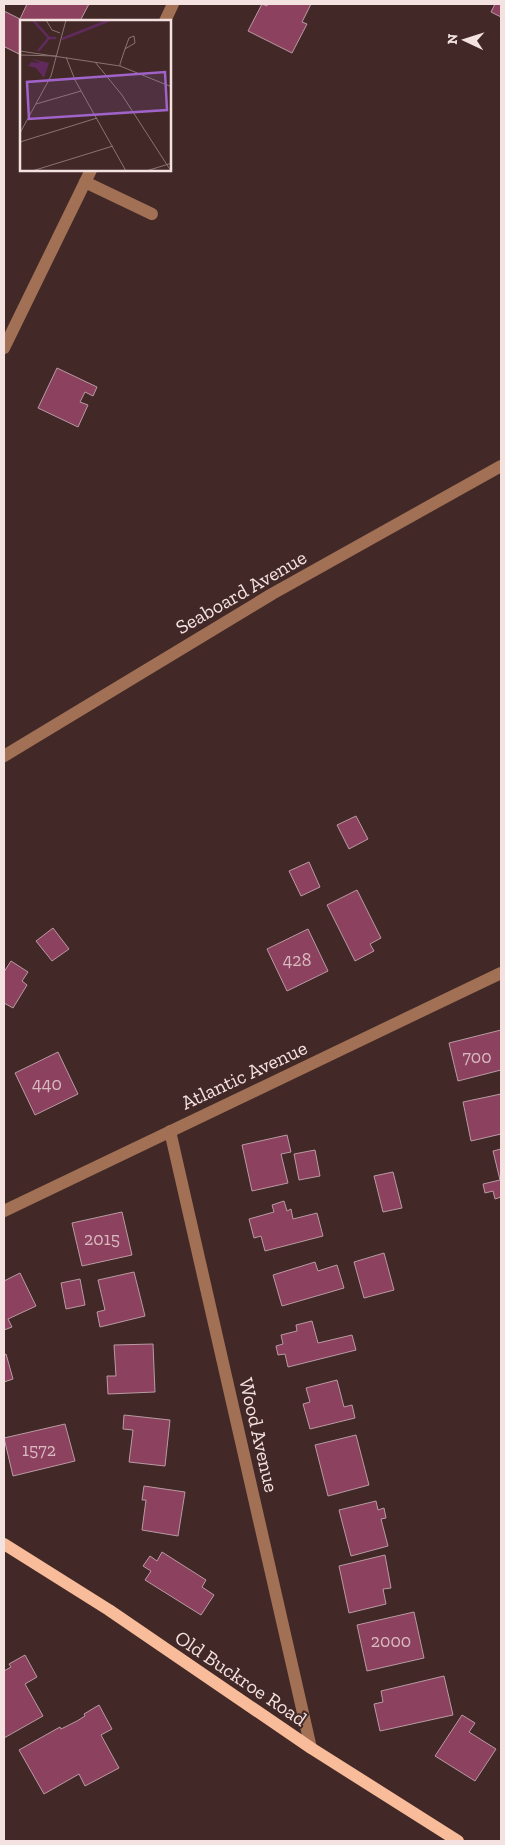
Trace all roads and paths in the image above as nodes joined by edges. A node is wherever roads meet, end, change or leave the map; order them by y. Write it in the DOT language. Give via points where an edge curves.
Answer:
graph roads {
  1 [pos="173,4"];
  2 [pos="165,20"];
  3 [pos="90,171"];
  4 [pos="85,182"];
  5 [pos="152,214"];
  6 [pos="4,348"];
  7 [pos="501,466"];
  8 [pos="4,756"];
  9 [pos="501,973"];
  10 [pos="170,1131"];
  11 [pos="4,1211"];
  12 [pos="4,1544"];
  13 [pos="311,1748"];
  14 [pos="458,1841"];
  1 -- 2 [label="street"];
  3 -- 4 [label="street"];
  4 -- 5 [label="street"];
  4 -- 6 [label="street"];
  7 -- 8 [label="street, Seaboard Avenue" via="272,594"];
  9 -- 10 [label="street, Atlantic Avenue"];
  10 -- 11 [label="street, Atlantic Avenue"];
  10 -- 13 [label="street, Wood Avenue"];
  12 -- 13 [label="main road, Old Buckroe Road" via="109,1610"];
  13 -- 14 [label="main road, Old Buckroe Road"];
}
